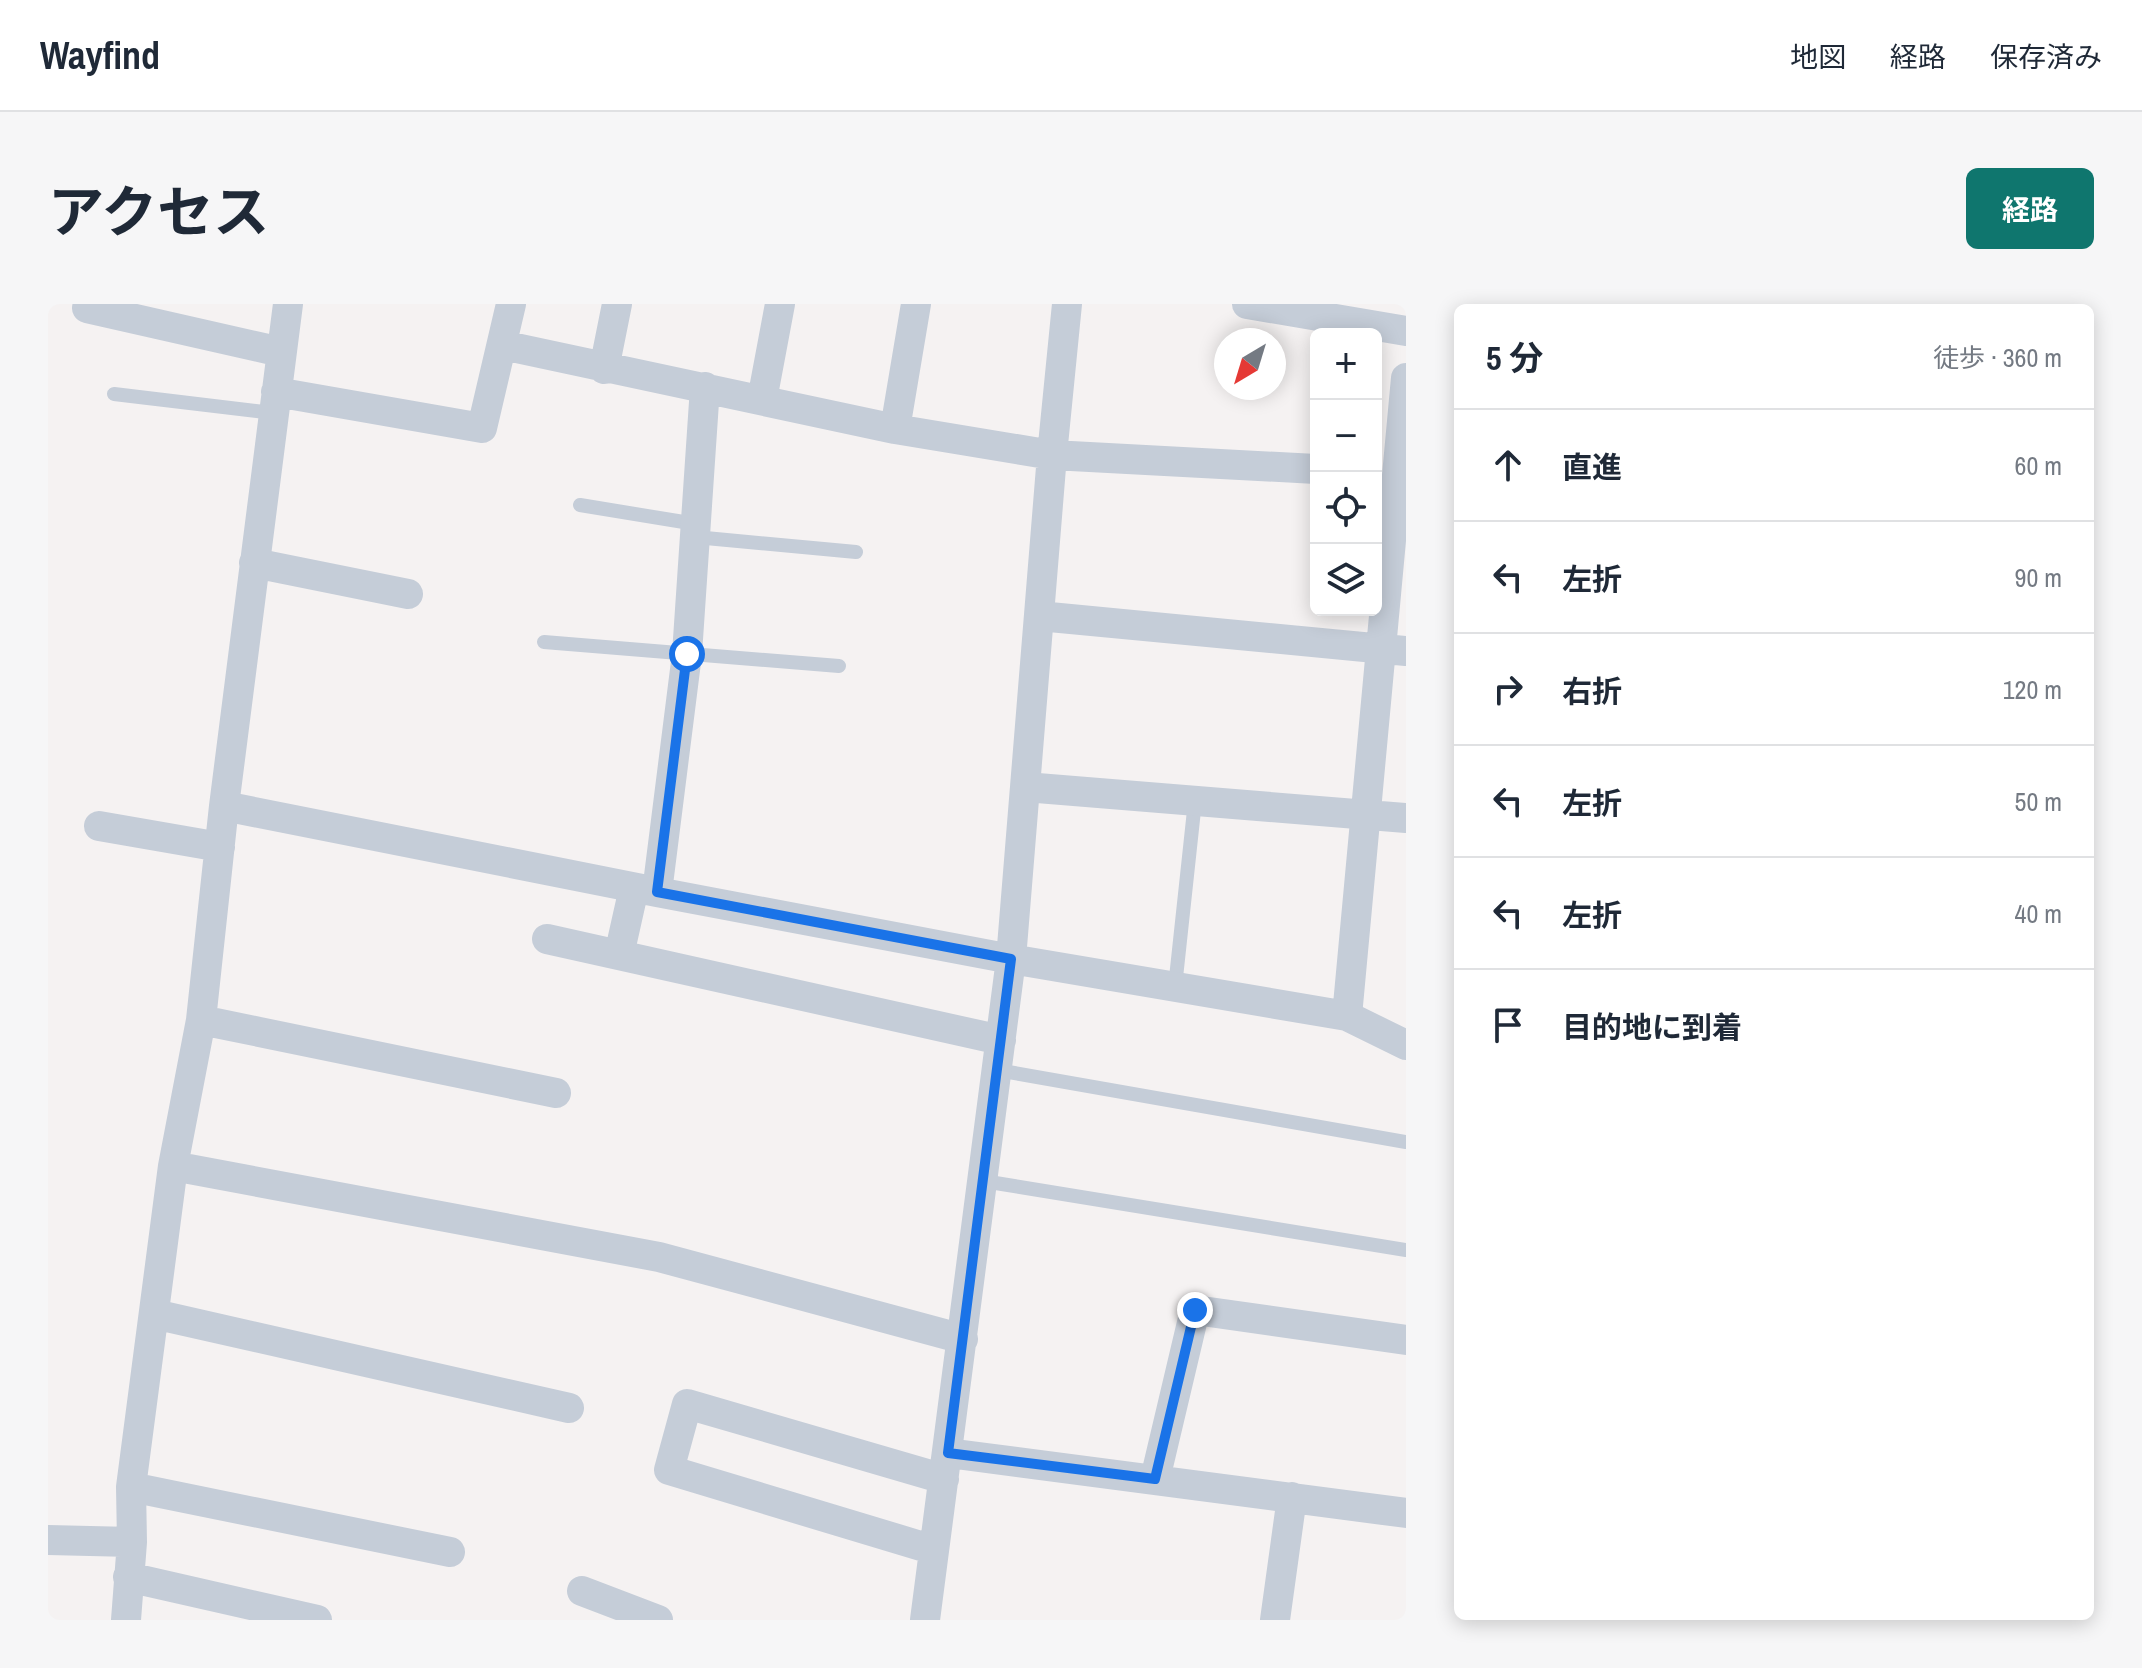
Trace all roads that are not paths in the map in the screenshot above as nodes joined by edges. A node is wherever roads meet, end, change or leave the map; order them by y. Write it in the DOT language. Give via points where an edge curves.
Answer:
graph roads {
  1 [pos="88,304"];
  2 [pos="288,304"];
  3 [pos="511,304"];
  4 [pos="617,304"];
  5 [pos="780,304"];
  6 [pos="916,304"];
  7 [pos="1067,304"];
  8 [pos="1247,304"];
  9 [pos="1406,331"];
  10 [pos="502,345"];
  11 [pos="281,352"];
  12 [pos="604,369"];
  13 [pos="1406,378"];
  14 [pos="705,387"];
  15 [pos="114,394"];
  16 [pos="762,400"];
  17 [pos="274,402"];
  18 [pos="895,429"];
  19 [pos="1052,455"];
  20 [pos="1310,469"];
  21 [pos="1393,473"];
  22 [pos="580,505"];
  23 [pos="695,530"];
  24 [pos="856,552"];
  25 [pos="254,563"];
  26 [pos="408,594"];
  27 [pos="1039,616"];
  28 [pos="544,642"];
  29 [pos="1394,650"];
  30 [pos="687,654"];
  31 [pos="839,666"];
  32 [pos="1025,787"];
  33 [pos="1195,801"];
  34 [pos="224,806"];
  35 [pos="1366,814"];
  36 [pos="1406,818"];
  37 [pos="99,826"];
  38 [pos="220,847"];
  39 [pos="645,890"];
  40 [pos="547,939"];
  41 [pos="619,955"];
  42 [pos="1011,959"];
  43 [pos="1175,987"];
  44 [pos="1347,1016"];
  45 [pos="201,1020"];
  46 [pos="1001,1040"];
  47 [pos="1406,1045"];
  48 [pos="997,1070"];
  49 [pos="556,1093"];
  50 [pos="1406,1142"];
  51 [pos="173,1166"];
  52 [pos="983,1181"];
  53 [pos="1406,1250"];
  54 [pos="154,1314"];
  55 [pos="963,1339"];
  56 [pos="1406,1340"];
  57 [pos="569,1408"];
  58 [pos="946,1466"];
  59 [pos="1155,1479"];
  60 [pos="131,1487"];
  61 [pos="1292,1497"];
  62 [pos="1406,1513"];
  63 [pos="48,1540"];
  64 [pos="132,1542"];
  65 [pos="934,1550"];
  66 [pos="450,1552"];
  67 [pos="128,1577"];
  68 [pos="582,1591"];
  69 [pos="126,1620"];
  70 [pos="317,1620"];
  71 [pos="658,1620"];
  72 [pos="925,1620"];
  73 [pos="1275,1620"];
  1 -- 11 [label="street" via="87,308"];
  2 -- 11 [label="street"];
  3 -- 10 [label="street"];
  4 -- 12 [label="street"];
  5 -- 16 [label="street"];
  6 -- 18 [label="street"];
  7 -- 19 [label="street"];
  8 -- 9 [label="street"];
  10 -- 12 [label="street"];
  10 -- 17 [label="street" via="482,428"];
  11 -- 17 [label="street"];
  12 -- 14 [label="street"];
  13 -- 21 [label="street"];
  14 -- 16 [label="street"];
  14 -- 23 [label="street"];
  15 -- 17 [label="lane"];
  16 -- 18 [label="street"];
  17 -- 25 [label="street"];
  18 -- 19 [label="street"];
  19 -- 20 [label="street"];
  19 -- 27 [label="street"];
  21 -- 29 [label="street"];
  22 -- 23 [label="lane"];
  23 -- 24 [label="lane"];
  23 -- 30 [label="street"];
  25 -- 26 [label="street"];
  25 -- 34 [label="street"];
  27 -- 29 [label="street"];
  27 -- 32 [label="street"];
  28 -- 30 [label="lane"];
  29 -- 35 [label="street"];
  30 -- 31 [label="lane"];
  30 -- 39 [label="street"];
  32 -- 33 [label="street"];
  32 -- 42 [label="street"];
  33 -- 35 [label="street"];
  33 -- 43 [label="lane"];
  34 -- 38 [label="street"];
  34 -- 39 [label="street"];
  35 -- 36 [label="street"];
  35 -- 44 [label="street"];
  37 -- 38 [label="street"];
  38 -- 45 [label="street"];
  39 -- 41 [label="street"];
  39 -- 42 [label="street"];
  40 -- 41 [label="street"];
  41 -- 46 [label="street"];
  42 -- 43 [label="street"];
  42 -- 46 [label="street"];
  43 -- 44 [label="street"];
  44 -- 47 [label="street"];
  45 -- 49 [label="street"];
  45 -- 51 [label="street"];
  46 -- 48 [label="street"];
  48 -- 50 [label="lane"];
  48 -- 52 [label="street"];
  51 -- 54 [label="street"];
  51 -- 55 [label="street" via="659,1257"];
  52 -- 53 [label="lane"];
  52 -- 55 [label="street"];
  54 -- 57 [label="street"];
  54 -- 60 [label="street"];
  55 -- 58 [label="street"];
  56 -- 59 [label="street" via="1195,1310"];
  58 -- 59 [label="street"];
  58 -- 65 [label="street"];
  58 -- 65 [label="street" via="687,1404 669,1470"];
  59 -- 61 [label="street"];
  60 -- 64 [label="street"];
  60 -- 66 [label="street"];
  61 -- 62 [label="street"];
  61 -- 73 [label="street"];
  63 -- 64 [label="street"];
  64 -- 67 [label="street"];
  65 -- 72 [label="street"];
  67 -- 69 [label="street"];
  67 -- 70 [label="street"];
  68 -- 71 [label="street"];
}
